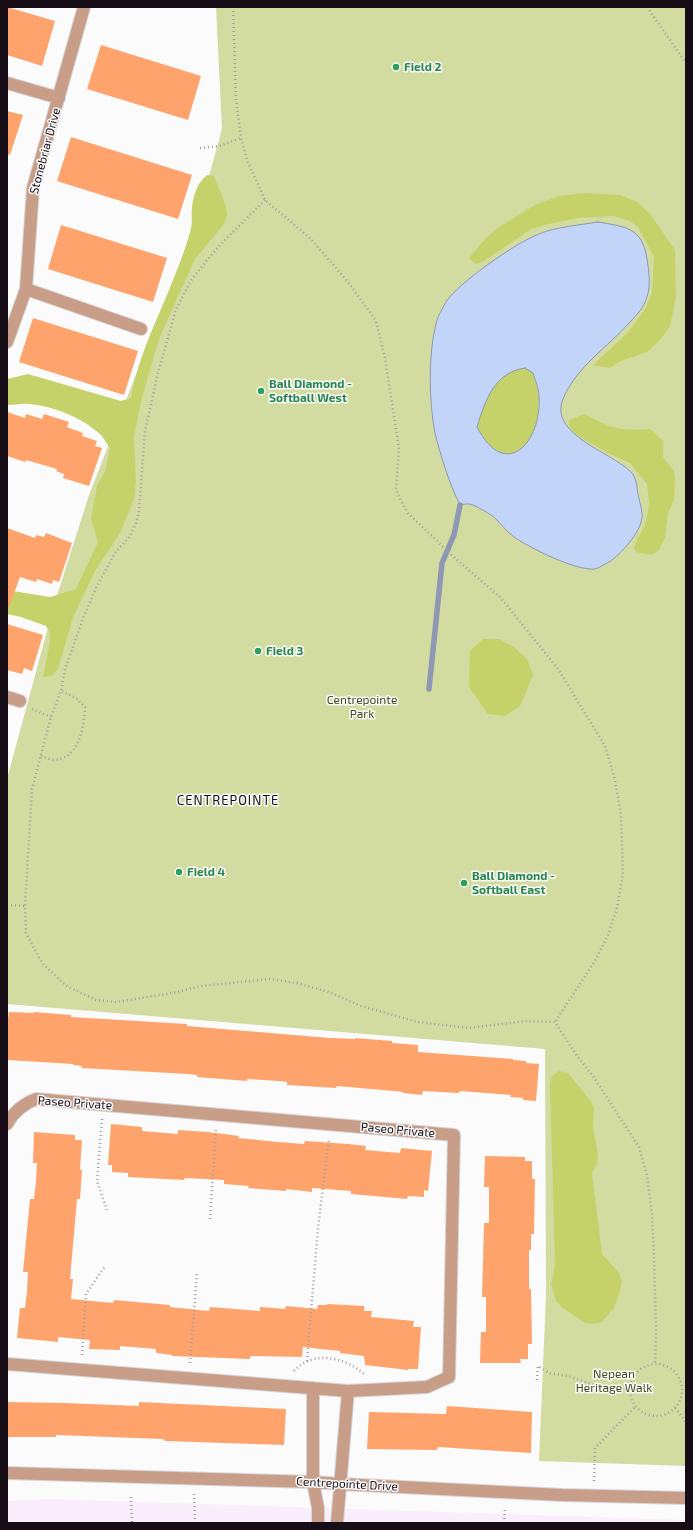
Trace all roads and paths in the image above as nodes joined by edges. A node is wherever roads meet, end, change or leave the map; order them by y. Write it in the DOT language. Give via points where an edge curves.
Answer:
graph roads {
  1 [pos="84,7"];
  2 [pos="233,7"];
  3 [pos="647,7"];
  4 [pos="686,63"];
  5 [pos="7,83"];
  6 [pos="59,98"];
  7 [pos="241,138"];
  8 [pos="200,148"];
  9 [pos="265,200"];
  10 [pos="26,289"];
  11 [pos="141,329"];
  12 [pos="7,342"];
  13 [pos="61,691"];
  14 [pos="7,697"];
  15 [pos="20,701"];
  16 [pos="52,717"];
  17 [pos="41,756"];
  18 [pos="7,905"];
  19 [pos="25,906"];
  20 [pos="555,1022"];
  21 [pos="103,1104"];
  22 [pos="217,1114"];
  23 [pos="7,1124"];
  24 [pos="331,1124"];
  25 [pos="107,1210"];
  26 [pos="210,1219"];
  27 [pos="105,1266"];
  28 [pos="197,1272"];
  29 [pos="307,1361"];
  30 [pos="655,1363"];
  31 [pos="7,1364"];
  32 [pos="81,1370"];
  33 [pos="188,1379"];
  34 [pos="537,1380"];
  35 [pos="286,1386"];
  36 [pos="313,1388"];
  37 [pos="630,1389"];
  38 [pos="368,1390"];
  39 [pos="348,1391"];
  40 [pos="636,1406"];
  41 [pos="675,1408"];
  42 [pos="686,1422"];
  43 [pos="7,1473"];
  44 [pos="194,1478"];
  45 [pos="313,1482"];
  46 [pos="341,1484"];
  47 [pos="594,1496"];
  48 [pos="131,1497"];
  49 [pos="686,1498"];
  50 [pos="132,1523"];
  51 [pos="195,1523"];
  52 [pos="318,1523"];
  53 [pos="338,1523"];
  1 -- 6 [label="street, Stonebriar Drive"];
  2 -- 7 [label="path" via="236,99"];
  3 -- 4 [label="path"];
  5 -- 6 [label="street"];
  6 -- 10 [label="street, Stonebriar Drive" via="33,188"];
  7 -- 8 [label="path" via="219,146"];
  7 -- 9 [label="path" via="247,160"];
  9 -- 13 [label="path" via="205,263 192,279 176,309 145,432 136,523 130,536 115,553 96,588 65,669"];
  9 -- 20 [label="path" via="311,238 348,282 376,321 386,358 398,449 396,489 408,513 501,598 558,669 605,746 615,780 621,815 623,873 608,935 595,961"];
  10 -- 11 [label="street"];
  10 -- 12 [label="street, Stonebriar Drive"];
  13 -- 16 [label="path"];
  13 -- 17 [label="path" via="76,698 85,707 79,739 68,757 58,760"];
  14 -- 15 [label="street"];
  15 -- 16 [label="path" via="31,709"];
  16 -- 17 [label="path"];
  17 -- 19 [label="path" via="32,789"];
  18 -- 19 [label="path"];
  19 -- 20 [label="path" via="26,933 42,962 65,984 96,1000 116,1002 172,994 202,986 270,979 329,992 361,1006 418,1022 469,1028 525,1021"];
  20 -- 30 [label="path" via="639,1147 647,1175 652,1214"];
  21 -- 22 [label="street, Paseo Private"];
  21 -- 23 [label="street, Paseo Private" via="36,1099 21,1106"];
  21 -- 25 [label="path" via="97,1181"];
  22 -- 24 [label="street, Paseo Private"];
  22 -- 26 [label="path"];
  24 -- 29 [label="path" via="318,1228"];
  24 -- 38 [label="street, Paseo Private" via="454,1135 449,1377 427,1387"];
  27 -- 32 [label="path" via="86,1294"];
  28 -- 33 [label="path"];
  29 -- 35 [label="path" via="295,1370"];
  29 -- 38 [label="path" via="330,1358 348,1362 366,1376"];
  30 -- 37 [label="path" via="636,1372"];
  30 -- 41 [label="path" via="665,1364 675,1370 681,1379 683,1390"];
  31 -- 32 [label="street, Paseo Private"];
  32 -- 33 [label="street, Paseo Private"];
  33 -- 35 [label="street, Paseo Private"];
  34 -- 37 [label="path" via="538,1366 548,1373 568,1376 600,1387"];
  35 -- 36 [label="street, Paseo Private"];
  36 -- 39 [label="street, Paseo Private"];
  36 -- 45 [label="street"];
  37 -- 40 [label="path"];
  38 -- 39 [label="street, Paseo Private"];
  39 -- 46 [label="street"];
  40 -- 41 [label="path" via="648,1415 658,1416 667,1414"];
  40 -- 47 [label="path" via="595,1448"];
  41 -- 42 [label="path"];
  43 -- 44 [label="street, Centrepointe Drive"];
  44 -- 45 [label="street, Centrepointe Drive"];
  44 -- 51 [label="path"];
  45 -- 46 [label="street, Centrepointe Drive"];
  45 -- 52 [label="street"];
  46 -- 47 [label="street, Centrepointe Drive"];
  46 -- 53 [label="street"];
  47 -- 49 [label="street, Centrepointe Drive"];
  48 -- 50 [label="path"];
}
